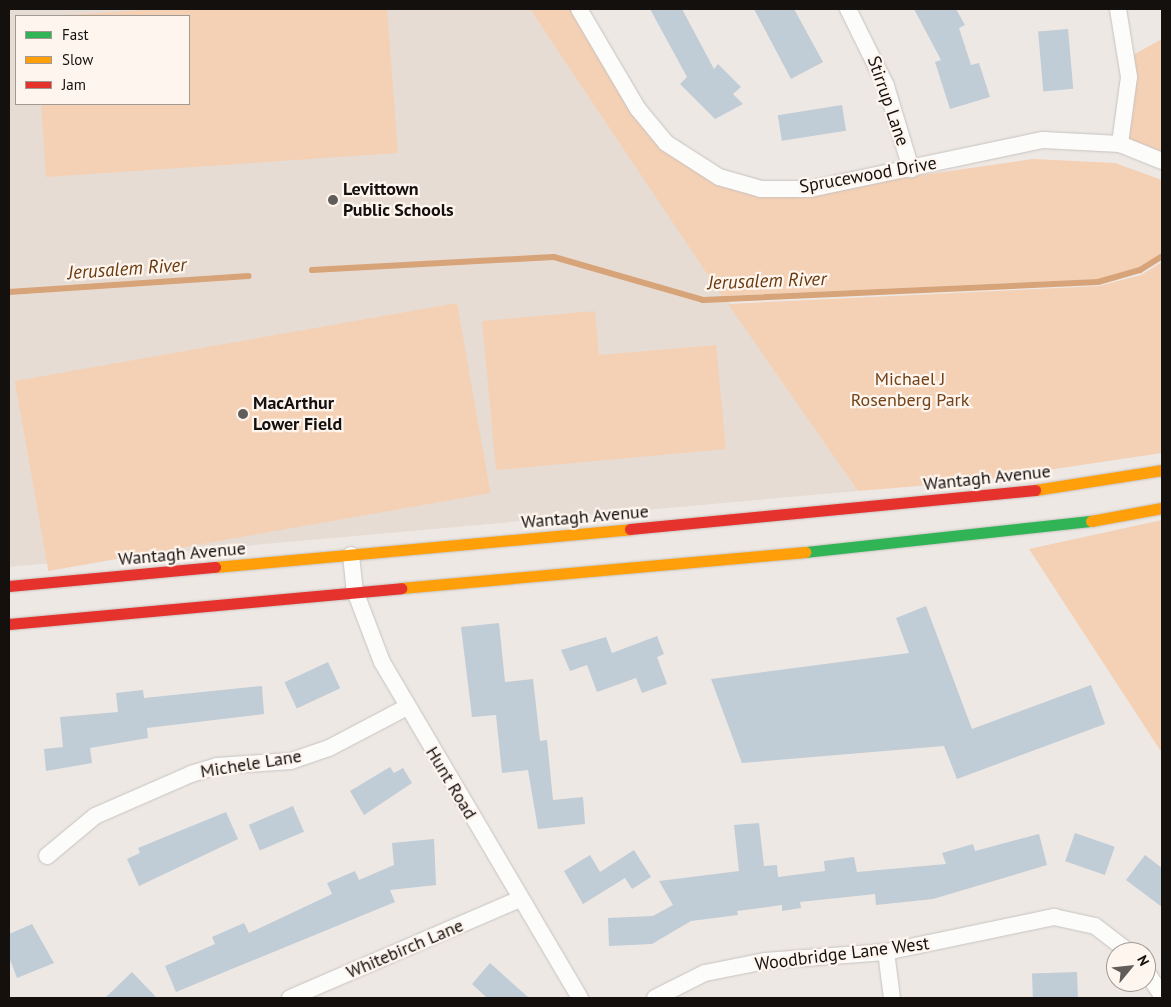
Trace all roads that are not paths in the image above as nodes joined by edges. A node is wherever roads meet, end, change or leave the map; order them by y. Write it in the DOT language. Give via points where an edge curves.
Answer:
graph roads {
  1 [pos="579,9"];
  2 [pos="848,9"];
  3 [pos="1118,9"];
  4 [pos="1120,144"];
  5 [pos="1162,161"];
  6 [pos="911,169"];
  7 [pos="1162,470"];
  8 [pos="1162,508"];
  9 [pos="351,555"];
  10 [pos="9,586"];
  11 [pos="355,591"];
  12 [pos="9,624"];
  13 [pos="407,706"];
  14 [pos="47,856"];
  15 [pos="520,899"];
  16 [pos="1116,942"];
  17 [pos="886,952"];
  18 [pos="290,998"];
  19 [pos="580,998"];
  20 [pos="655,998"];
  21 [pos="892,998"];
  1 -- 6 [label="street, Sprucewood Drive" via="638,109 666,143 719,178 761,189 810,189"];
  2 -- 6 [label="street, Stirrup Lane" via="886,86"];
  3 -- 4 [label="street" via="1129,77"];
  4 -- 5 [label="street, Sprucewood Drive"];
  4 -- 6 [label="street, Sprucewood Drive" via="1043,140"];
  7 -- 9 [label="main road, Wantagh Avenue" via="1094,483 937,502"];
  8 -- 11 [label="main road" via="1100,520 942,539"];
  9 -- 10 [label="main road, Wantagh Avenue"];
  9 -- 11 [label="street, Hunt Road"];
  11 -- 12 [label="main road"];
  11 -- 13 [label="street, Hunt Road" via="382,662"];
  13 -- 14 [label="street, Michele Lane" via="329,748 291,761 216,766 191,774 95,816"];
  13 -- 15 [label="street, Hunt Road"];
  15 -- 18 [label="street, Whitebirch Lane"];
  15 -- 19 [label="street, Hunt Road"];
  16 -- 17 [label="street, Woodbridge Lane West" via="1093,926 1054,917"];
  17 -- 20 [label="street, Woodbridge Lane West" via="765,961 705,973"];
  17 -- 21 [label="street"];
}
